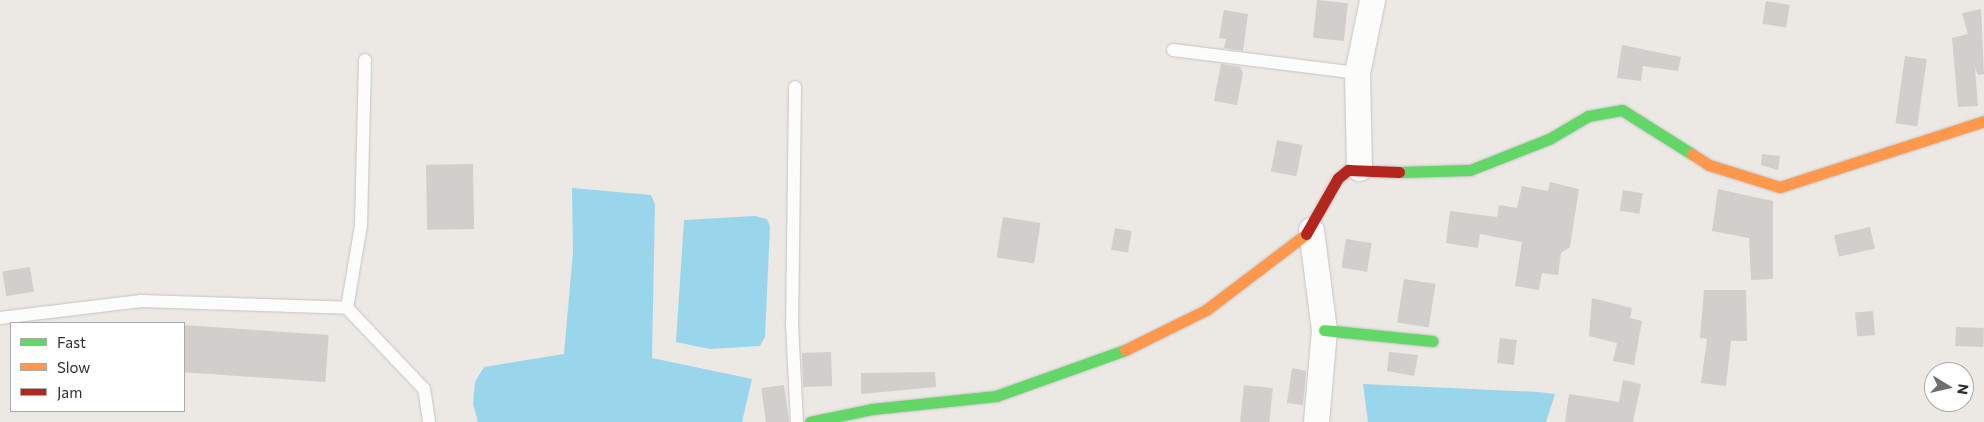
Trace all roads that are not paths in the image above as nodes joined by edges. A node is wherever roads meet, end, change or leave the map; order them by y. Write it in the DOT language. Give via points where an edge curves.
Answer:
graph roads {
  1 [pos="1372,0"];
  2 [pos="1173,50"];
  3 [pos="365,60"];
  4 [pos="1357,73"];
  5 [pos="795,87"];
  6 [pos="1984,121"];
  7 [pos="1359,168"];
  8 [pos="1311,230"];
  9 [pos="347,308"];
  10 [pos="0,318"];
  11 [pos="1324,330"];
  12 [pos="1432,341"];
  13 [pos="429,422"];
  14 [pos="797,422"];
  15 [pos="810,422"];
  16 [pos="1316,422"];
  1 -- 4 [label="street"];
  2 -- 4 [label="lane"];
  3 -- 9 [label="lane" via="361,225"];
  4 -- 7 [label="street"];
  5 -- 14 [label="lane" via="792,324"];
  6 -- 7 [label="street" via="1780,187 1709,166 1622,110 1588,116 1549,139 1470,170 1433,174"];
  7 -- 8 [label="street" via="1338,178"];
  8 -- 11 [label="street"];
  8 -- 15 [label="street" via="1206,310 1112,357 996,396 872,409"];
  9 -- 10 [label="lane" via="142,301"];
  9 -- 13 [label="lane" via="424,389"];
  11 -- 12 [label="street"];
  11 -- 16 [label="street"];
}
